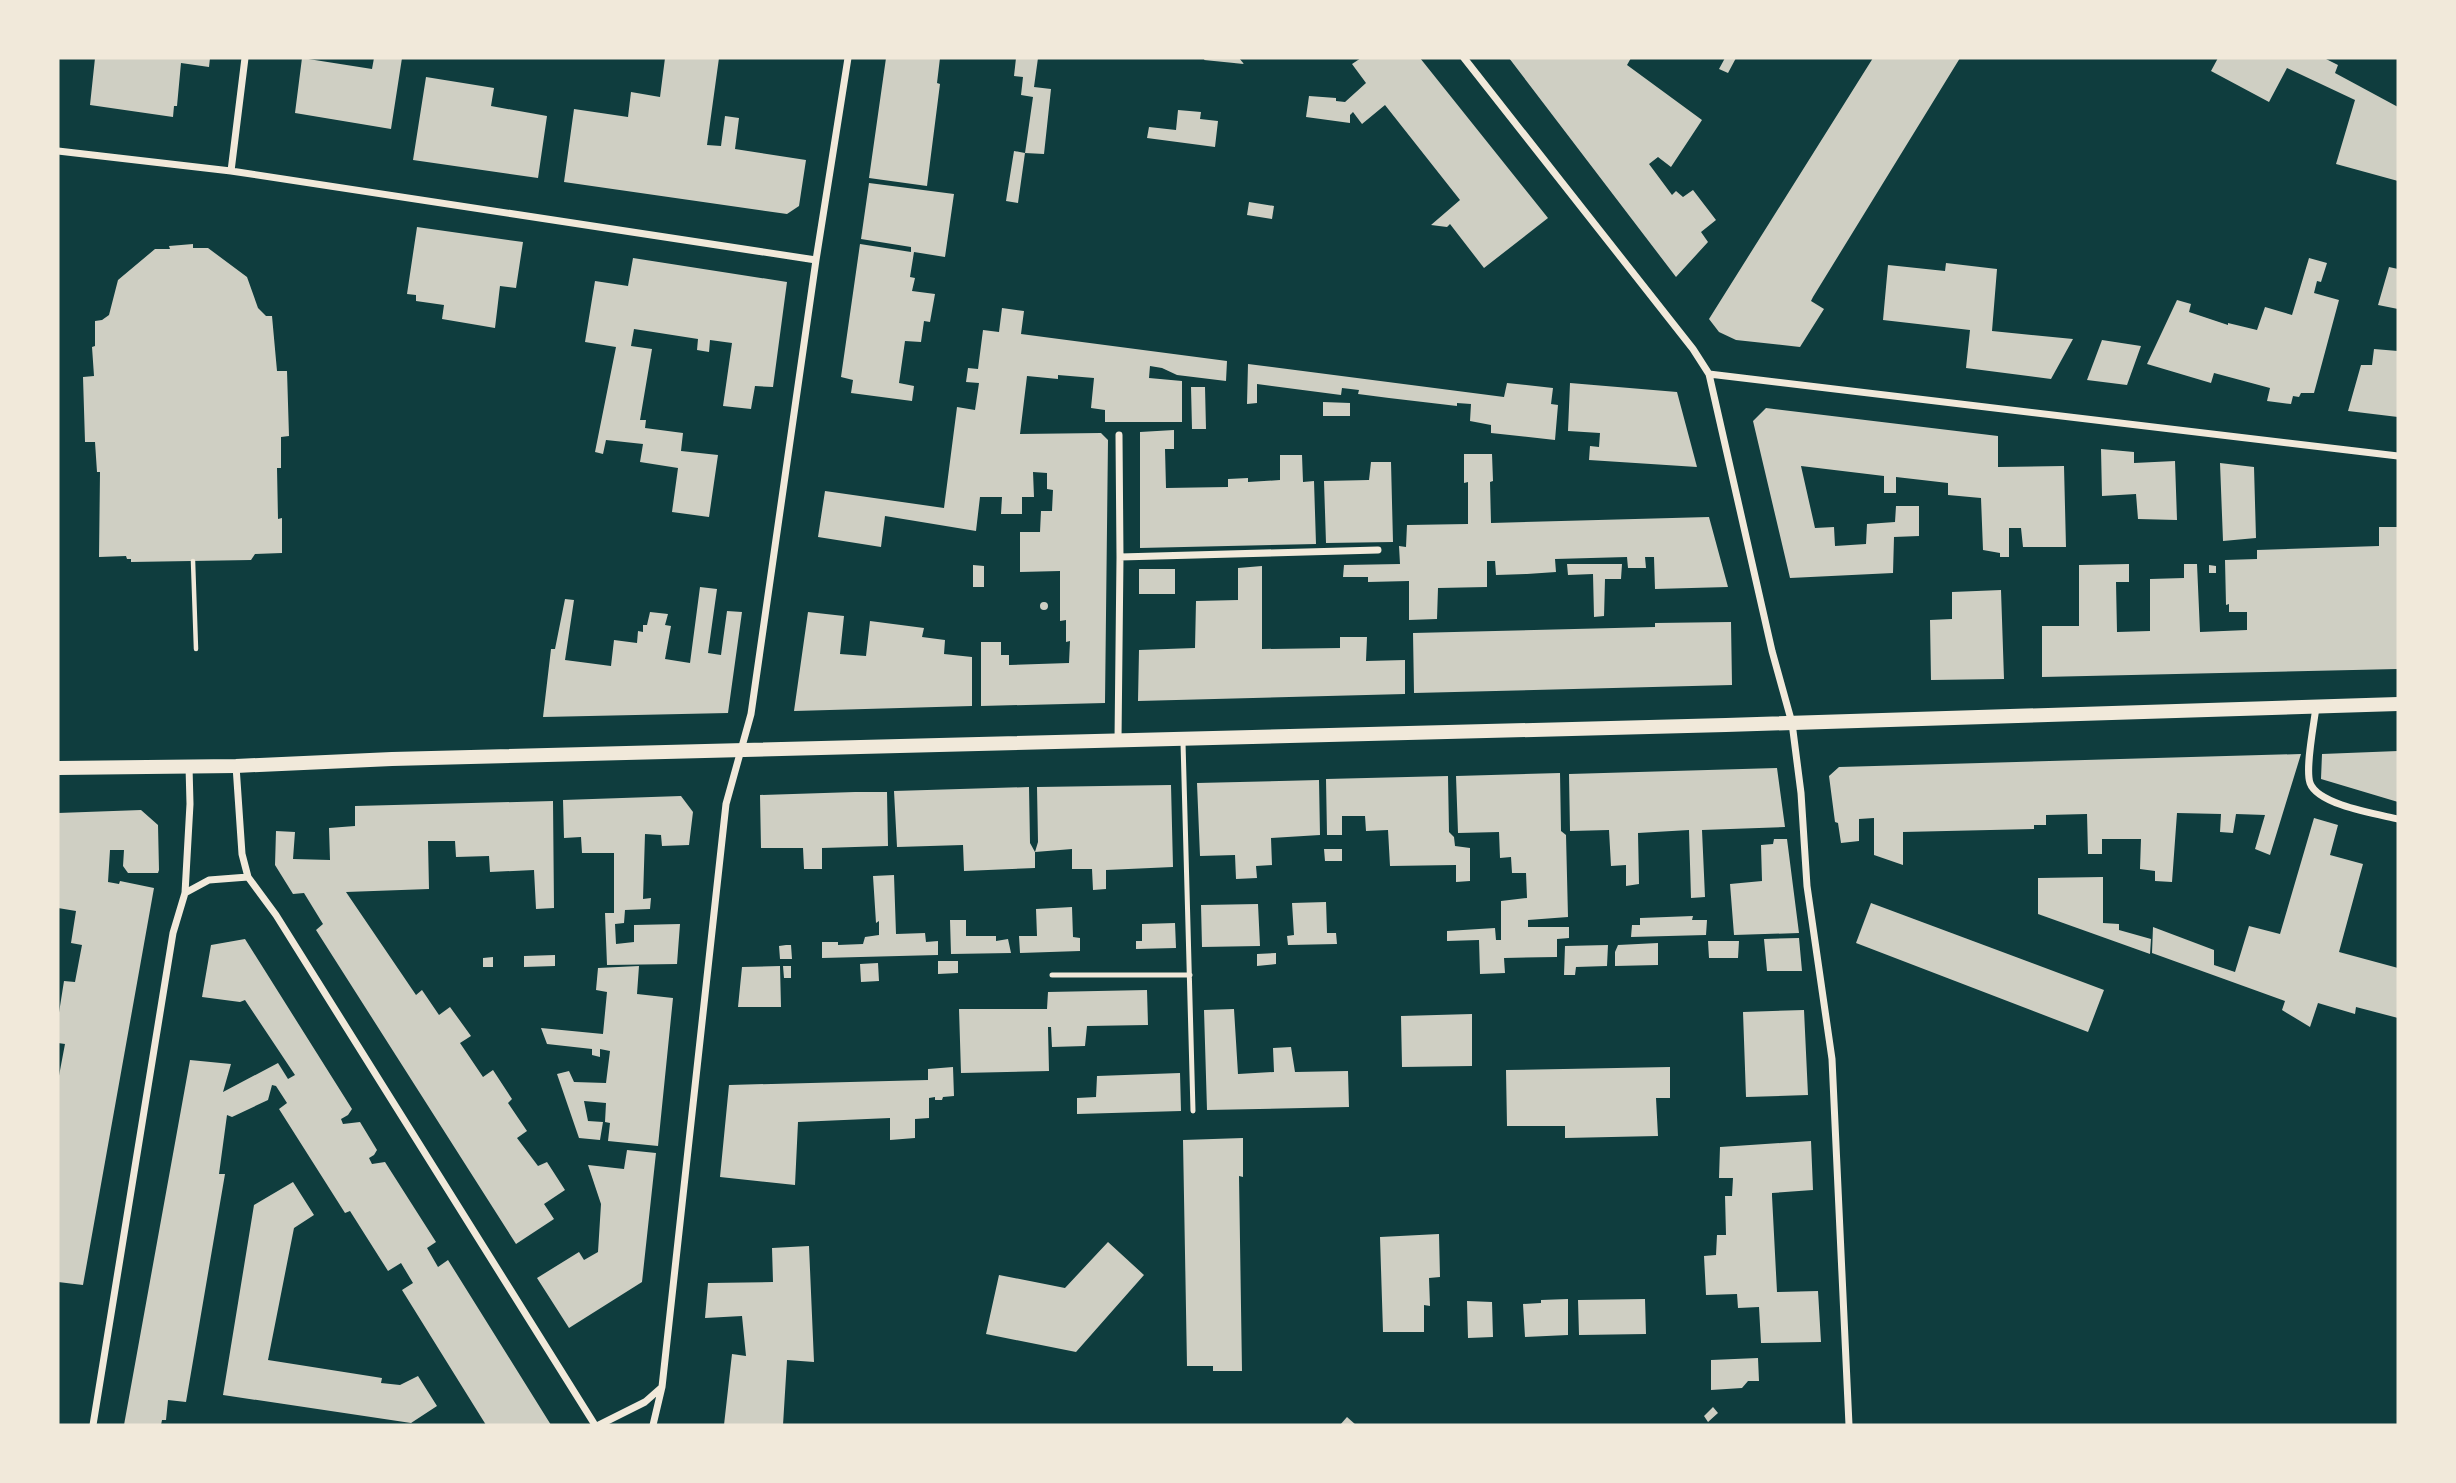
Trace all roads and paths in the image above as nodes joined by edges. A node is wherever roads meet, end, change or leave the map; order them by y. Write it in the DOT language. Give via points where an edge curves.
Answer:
graph roads {
  1 [pos="245,58"];
  2 [pos="848,58"];
  3 [pos="1464,58"];
  4 [pos="58,151"];
  5 [pos="231,171"];
  6 [pos="816,260"];
  7 [pos="1709,374"];
  8 [pos="1118,435"];
  9 [pos="2398,456"];
  10 [pos="1378,550"];
  11 [pos="1120,557"];
  12 [pos="193,561"];
  13 [pos="196,649"];
  14 [pos="2398,704"];
  15 [pos="2316,707"];
  16 [pos="1792,723"];
  17 [pos="1183,739"];
  18 [pos="1118,741"];
  19 [pos="742,750"];
  20 [pos="189,766"];
  21 [pos="236,766"];
  22 [pos="58,768"];
  23 [pos="2398,819"];
  24 [pos="248,877"];
  25 [pos="185,894"];
  26 [pos="1052,975"];
  27 [pos="1190,975"];
  28 [pos="1193,1111"];
  29 [pos="662,1387"];
  30 [pos="93,1425"];
  31 [pos="597,1425"];
  32 [pos="653,1425"];
  33 [pos="1849,1425"];
  1 -- 5 [label="street"];
  2 -- 6 [label="street"];
  3 -- 7 [label="street"];
  4 -- 5 [label="street"];
  5 -- 6 [label="street"];
  6 -- 19 [label="street" via="751,714"];
  7 -- 9 [label="street"];
  7 -- 16 [label="street"];
  8 -- 11 [label="street"];
  10 -- 11 [label="street"];
  11 -- 18 [label="street"];
  12 -- 13 [label="path"];
  14 -- 15 [label="main road"];
  15 -- 16 [label="main road"];
  15 -- 23 [label="street" via="2310,783 2328,799"];
  16 -- 17 [label="main road"];
  16 -- 33 [label="street" via="1807,886 1832,1059"];
  17 -- 18 [label="main road"];
  17 -- 27 [label="lane"];
  18 -- 19 [label="main road"];
  19 -- 21 [label="main road"];
  19 -- 29 [label="street" via="726,804"];
  20 -- 21 [label="main road"];
  20 -- 22 [label="main road"];
  20 -- 25 [label="street"];
  21 -- 24 [label="street"];
  24 -- 25 [label="street" via="209,880"];
  24 -- 31 [label="street" via="284,927"];
  25 -- 30 [label="street" via="173,933"];
  26 -- 27 [label="lane"];
  27 -- 28 [label="lane"];
  29 -- 31 [label="street" via="645,1402"];
  29 -- 32 [label="street"];
}
